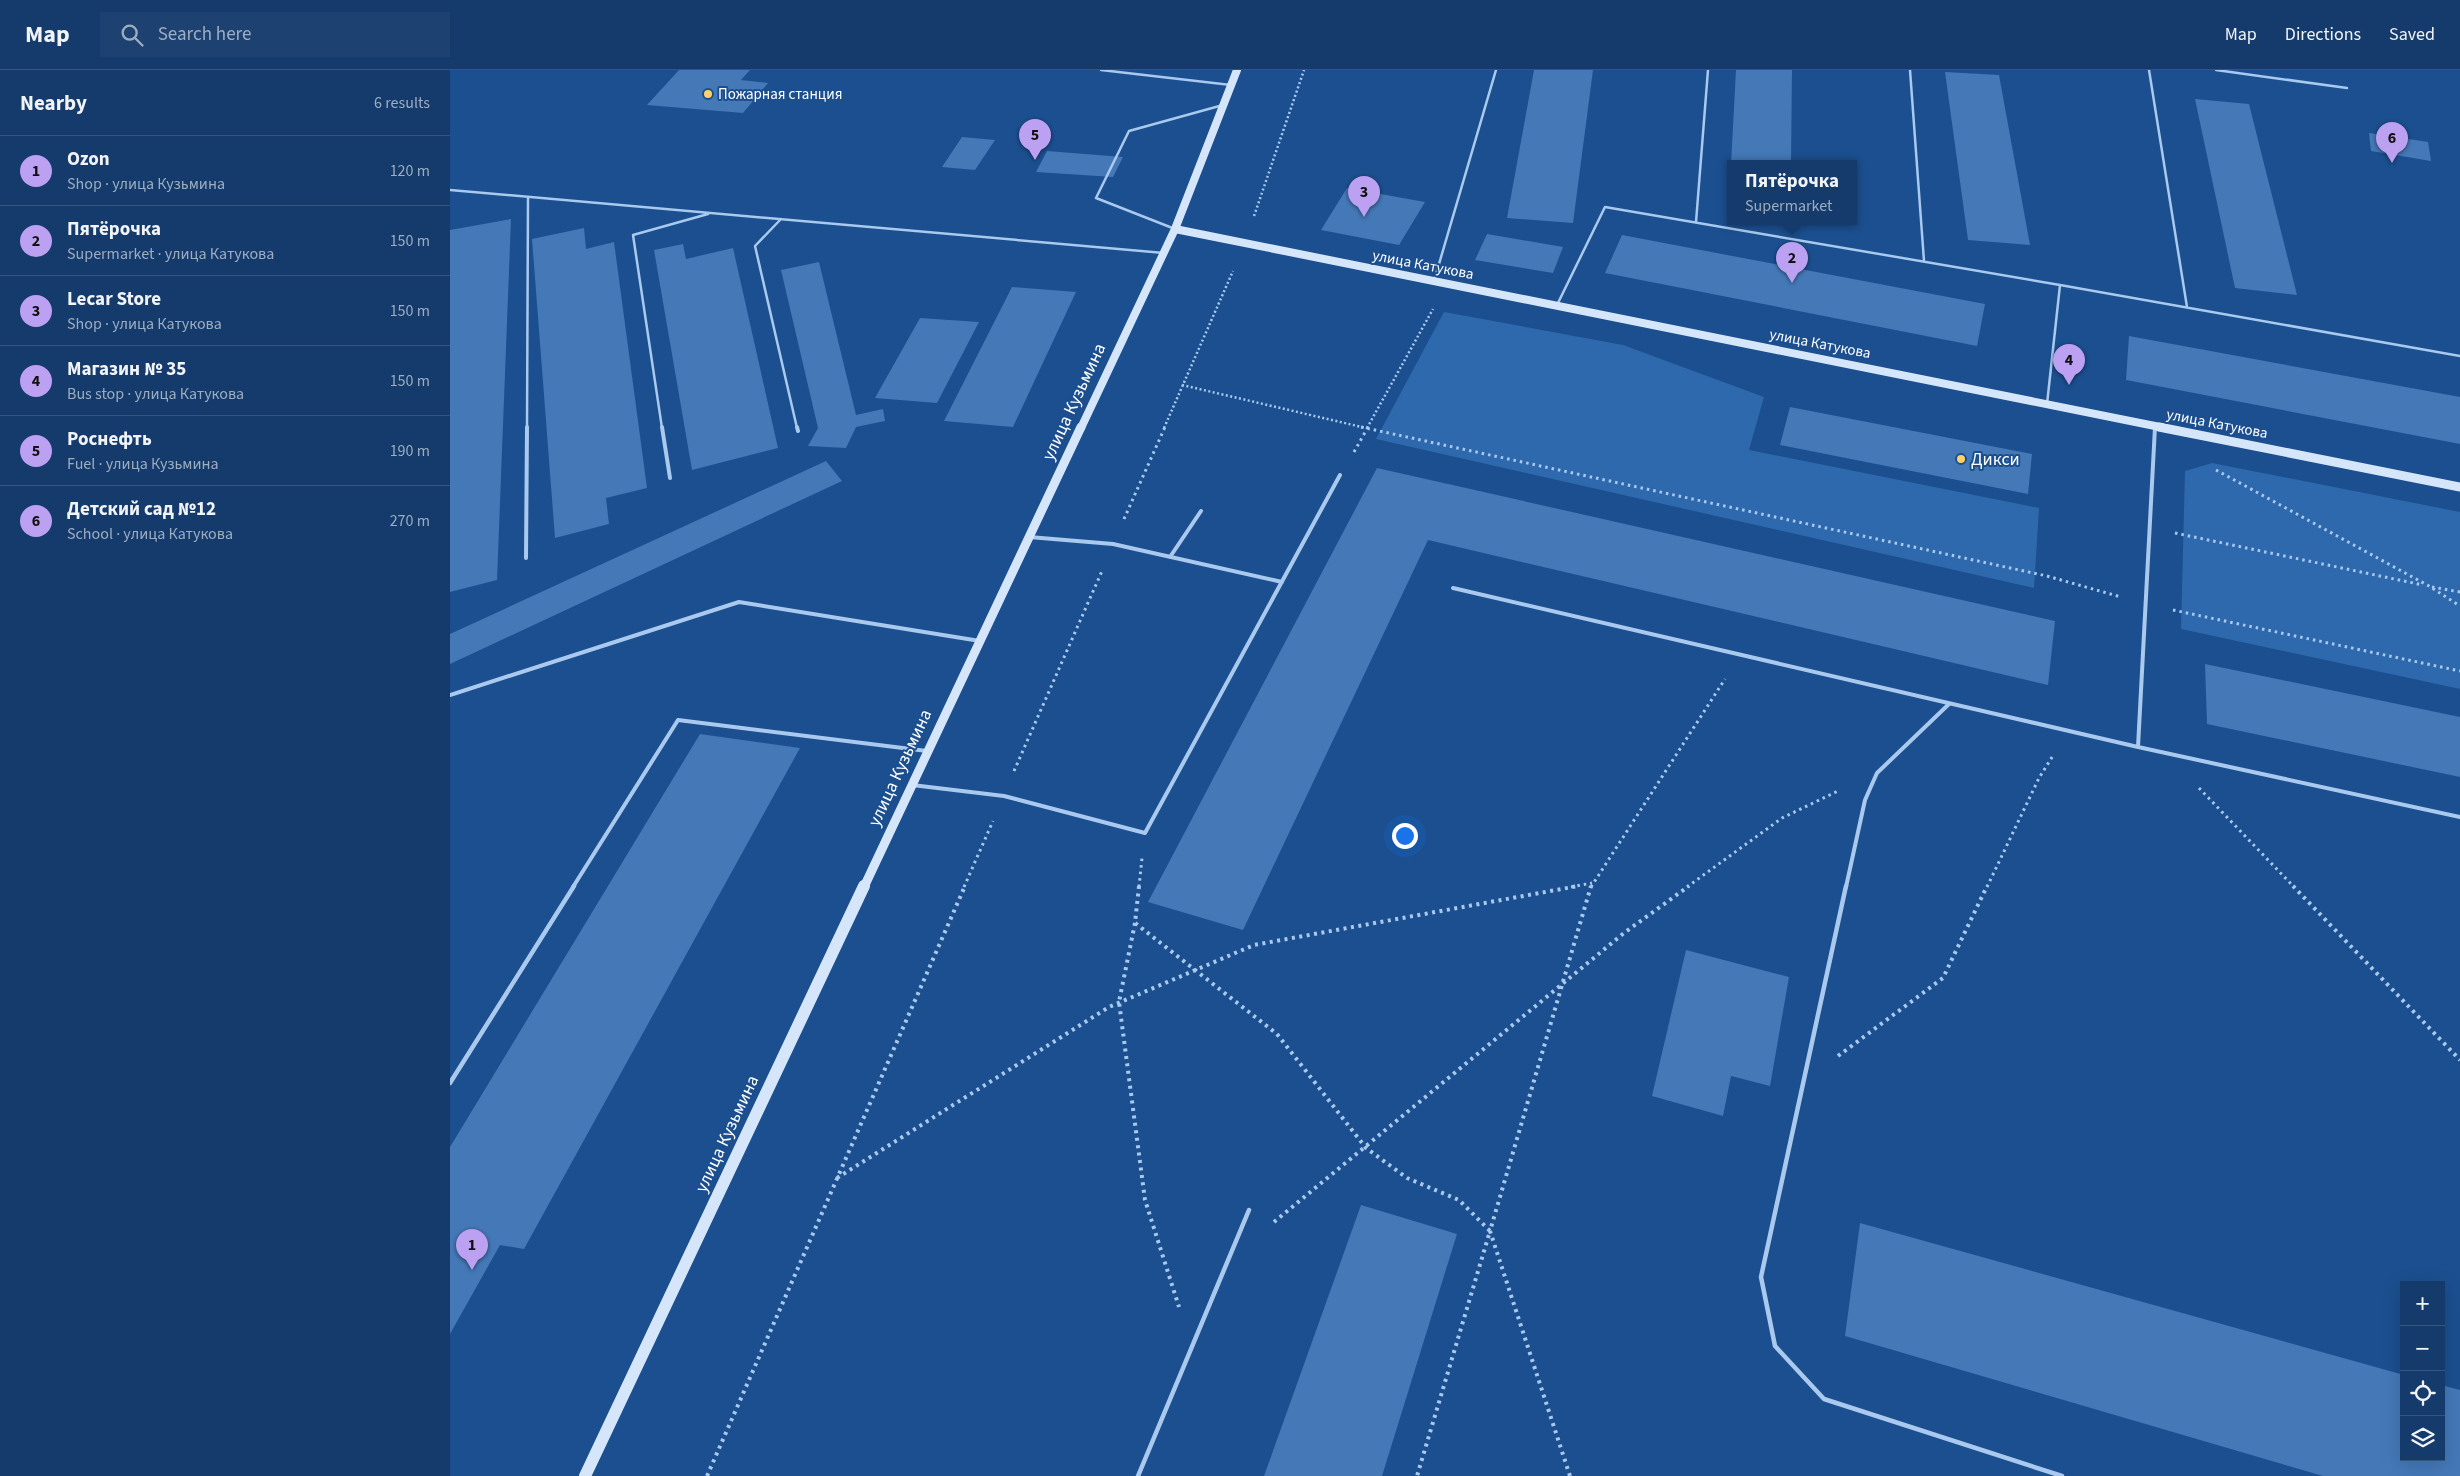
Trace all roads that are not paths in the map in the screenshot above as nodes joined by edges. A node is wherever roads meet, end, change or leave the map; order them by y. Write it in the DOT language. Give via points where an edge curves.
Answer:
graph roads {
  1 [pos="1101,70"];
  2 [pos="1237,70"];
  3 [pos="1496,70"];
  4 [pos="1708,70"];
  5 [pos="1910,70"];
  6 [pos="2149,70"];
  7 [pos="2216,70"];
  8 [pos="1231,85"];
  9 [pos="2347,88"];
  10 [pos="1224,105"];
  11 [pos="450,190"];
  12 [pos="528,197"];
  13 [pos="710,213"];
  14 [pos="781,219"];
  15 [pos="1696,222"];
  16 [pos="1175,229"];
  17 [pos="1164,253"];
  18 [pos="1924,261"];
  19 [pos="1434,281"];
  20 [pos="2060,285"];
  21 [pos="1557,306"];
  22 [pos="2187,307"];
  23 [pos="2460,356"];
  24 [pos="2047,404"];
  25 [pos="2154,426"];
  26 [pos="798,431"];
  27 [pos="1340,475"];
  28 [pos="670,478"];
  29 [pos="2460,487"];
  30 [pos="1201,511"];
  31 [pos="1029,537"];
  32 [pos="1170,557"];
  33 [pos="526,558"];
  34 [pos="1282,582"];
  35 [pos="1453,588"];
  36 [pos="980,641"];
  37 [pos="450,695"];
  38 [pos="1949,704"];
  39 [pos="2138,748"];
  40 [pos="928,751"];
  41 [pos="912,785"];
  42 [pos="2460,818"];
  43 [pos="450,1083"];
  44 [pos="1249,1210"];
  45 [pos="584,1476"];
  46 [pos="1138,1476"];
  47 [pos="2062,1476"];
  1 -- 8 [label="lane"];
  2 -- 8 [label="main road, улица Кузьмина"];
  3 -- 19 [label="lane"];
  4 -- 15 [label="lane"];
  5 -- 18 [label="lane"];
  6 -- 22 [label="lane"];
  7 -- 9 [label="lane"];
  8 -- 10 [label="main road, улица Кузьмина"];
  10 -- 16 [label="main road, улица Кузьмина"];
  10 -- 16 [label="lane" via="1129,132 1096,198"];
  11 -- 12 [label="lane"];
  12 -- 13 [label="lane"];
  12 -- 33 [label="lane"];
  13 -- 14 [label="lane"];
  13 -- 28 [label="lane" via="633,236"];
  14 -- 17 [label="lane"];
  14 -- 26 [label="lane" via="755,246"];
  15 -- 18 [label="lane"];
  15 -- 21 [label="lane" via="1605,207"];
  16 -- 17 [label="main road, улица Кузьмина"];
  16 -- 19 [label="main road, улица Катукова"];
  17 -- 31 [label="main road, улица Кузьмина"];
  18 -- 20 [label="lane"];
  19 -- 21 [label="main road, улица Катукова"];
  20 -- 22 [label="lane"];
  20 -- 24 [label="lane"];
  21 -- 24 [label="main road, улица Катукова"];
  22 -- 23 [label="lane"];
  24 -- 25 [label="main road, улица Катукова"];
  25 -- 29 [label="main road, улица Катукова"];
  25 -- 39 [label="lane"];
  27 -- 34 [label="lane"];
  30 -- 32 [label="lane"];
  31 -- 32 [label="lane" via="1106,543"];
  31 -- 36 [label="main road, улица Кузьмина"];
  32 -- 34 [label="lane"];
  34 -- 41 [label="lane" via="1145,833 1004,796"];
  35 -- 38 [label="lane"];
  36 -- 37 [label="lane" via="739,602"];
  36 -- 40 [label="main road, улица Кузьмина"];
  38 -- 39 [label="lane"];
  38 -- 47 [label="lane" via="1878,773 1865,800 1761,1277 1775,1346 1824,1399"];
  39 -- 42 [label="lane"];
  40 -- 41 [label="main road, улица Кузьмина"];
  40 -- 43 [label="lane" via="678,720"];
  41 -- 45 [label="main road, улица Кузьмина"];
  44 -- 46 [label="lane"];
}
